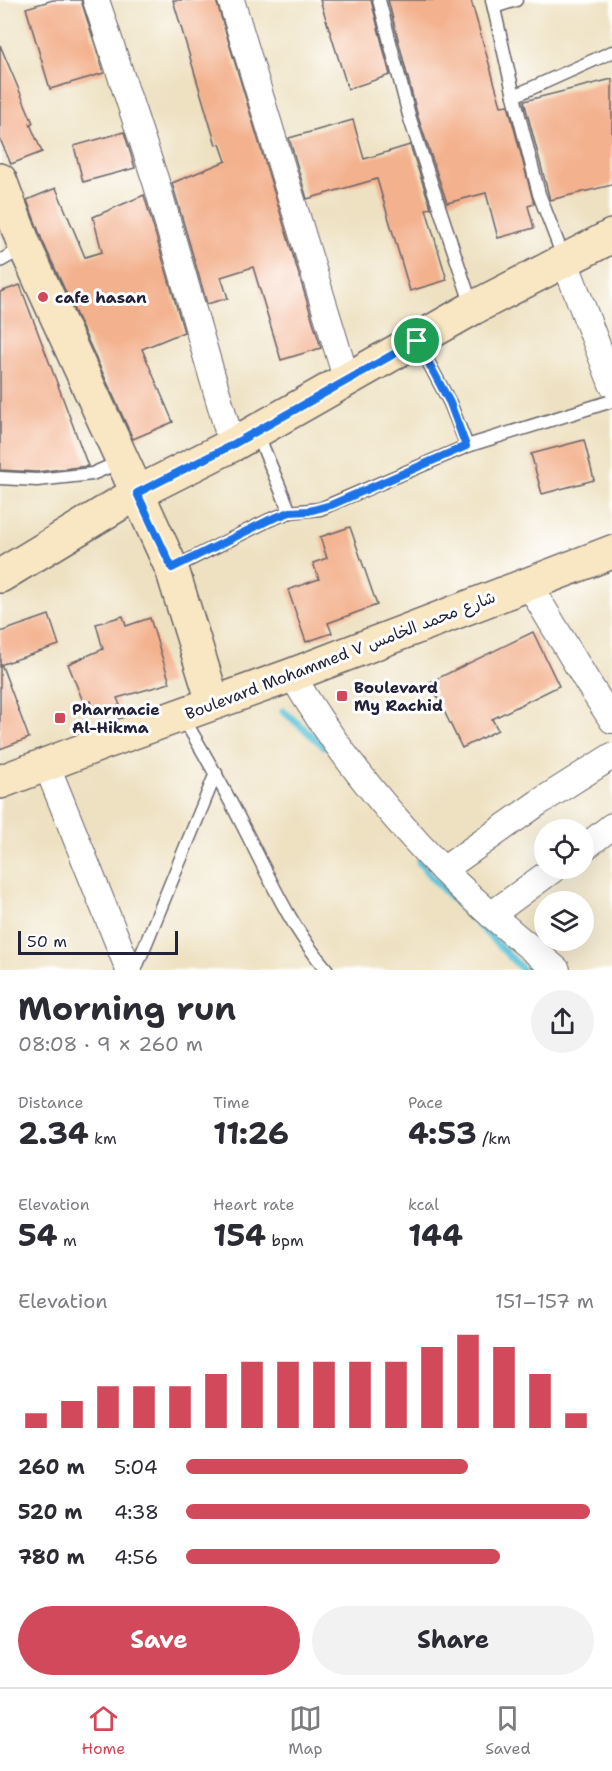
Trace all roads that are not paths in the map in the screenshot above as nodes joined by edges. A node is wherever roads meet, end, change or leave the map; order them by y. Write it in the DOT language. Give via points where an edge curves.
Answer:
graph roads {
  1 [pos="96,0"];
  2 [pos="231,0"];
  3 [pos="379,0"];
  4 [pos="516,0"];
  5 [pos="493,4"];
  6 [pos="612,52"];
  7 [pos="514,96"];
  8 [pos="0,180"];
  9 [pos="612,236"];
  10 [pos="12,254"];
  11 [pos="565,262"];
  12 [pos="473,308"];
  13 [pos="417,341"];
  14 [pos="347,381"];
  15 [pos="612,384"];
  16 [pos="612,401"];
  17 [pos="244,438"];
  18 [pos="466,446"];
  19 [pos="122,461"];
  20 [pos="0,478"];
  21 [pos="137,493"];
  22 [pos="290,512"];
  23 [pos="612,552"];
  24 [pos="172,568"];
  25 [pos="0,576"];
  26 [pos="528,583"];
  27 [pos="292,675"];
  28 [pos="213,702"];
  29 [pos="181,714"];
  30 [pos="612,720"];
  31 [pos="612,756"];
  32 [pos="47,765"];
  33 [pos="216,773"];
  34 [pos="0,782"];
  35 [pos="612,826"];
  36 [pos="594,840"];
  37 [pos="443,870"];
  38 [pos="540,879"];
  39 [pos="491,915"];
  40 [pos="129,970"];
  41 [pos="135,970"];
  42 [pos="327,970"];
  43 [pos="557,970"];
  1 -- 17 [label="street"];
  2 -- 14 [label="street"];
  3 -- 12 [label="lane" via="410,119"];
  4 -- 5 [label="lane"];
  5 -- 7 [label="lane"];
  6 -- 7 [label="lane"];
  7 -- 11 [label="lane" via="539,194"];
  8 -- 10 [label="street"];
  9 -- 11 [label="street"];
  10 -- 19 [label="street"];
  11 -- 12 [label="street"];
  11 -- 15 [label="street"];
  12 -- 13 [label="street"];
  13 -- 14 [label="street"];
  13 -- 18 [label="lane" via="450,403"];
  14 -- 17 [label="street"];
  16 -- 18 [label="lane"];
  17 -- 21 [label="street"];
  17 -- 22 [label="lane"];
  18 -- 22 [label="lane" via="331,505"];
  19 -- 20 [label="lane" via="92,474 37,480"];
  19 -- 21 [label="street"];
  21 -- 24 [label="street"];
  21 -- 25 [label="street"];
  22 -- 24 [label="lane"];
  23 -- 26 [label="street, Boulevard Mohammed V شارع محمد الخامس"];
  24 -- 28 [label="street"];
  26 -- 27 [label="street, Boulevard Mohammed V شارع محمد الخامس"];
  26 -- 30 [label="street"];
  27 -- 28 [label="street, Boulevard Mohammed V شارع محمد الخامس"];
  27 -- 37 [label="street" via="353,766"];
  28 -- 29 [label="street, Boulevard Mohammed V شارع محمد الخامس"];
  29 -- 32 [label="street, Boulevard Mohammed V شارع محمد الخامس"];
  29 -- 33 [label="lane"];
  31 -- 37 [label="street"];
  32 -- 34 [label="street, Boulevard Mohammed V شارع محمد الخامس"];
  32 -- 40 [label="street"];
  33 -- 41 [label="lane"];
  33 -- 42 [label="lane" via="270,882"];
  35 -- 36 [label="street"];
  37 -- 39 [label="street"];
  38 -- 39 [label="street"];
  39 -- 43 [label="street"];
}
